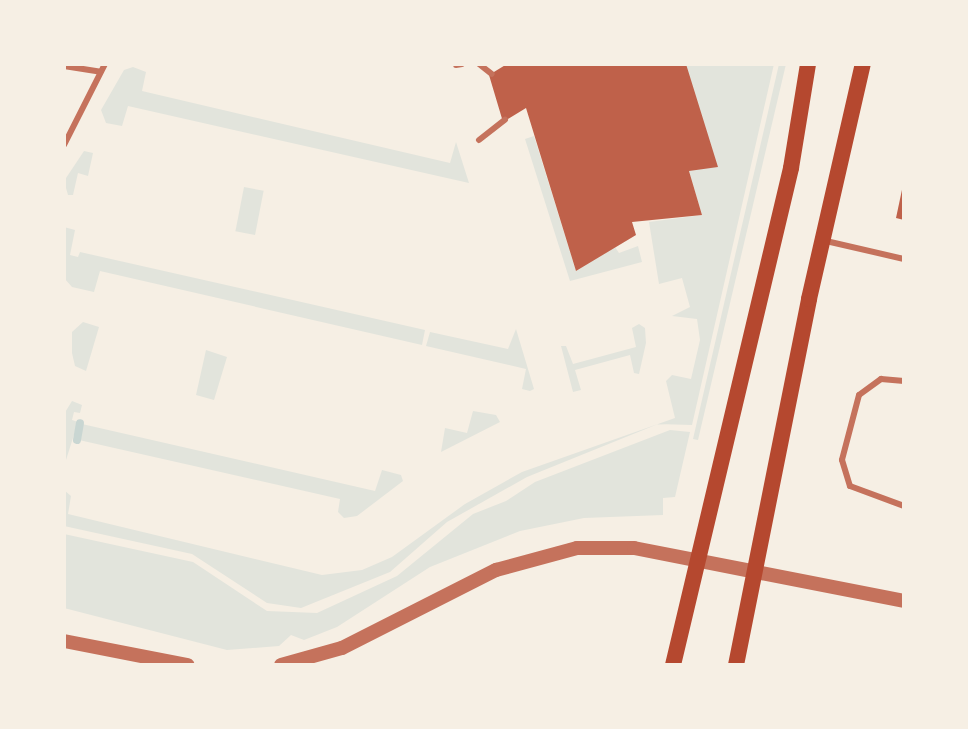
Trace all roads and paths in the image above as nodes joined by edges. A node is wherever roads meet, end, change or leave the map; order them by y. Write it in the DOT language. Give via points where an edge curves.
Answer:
graph roads {
  1 [pos="105,64"];
  2 [pos="479,64"];
  3 [pos="808,64"];
  4 [pos="863,64"];
  5 [pos="64,66"];
  6 [pos="101,72"];
  7 [pos="492,74"];
  8 [pos="505,120"];
  9 [pos="479,140"];
  10 [pos="64,145"];
  11 [pos="822,240"];
  12 [pos="904,259"];
  13 [pos="904,381"];
  14 [pos="904,506"];
  15 [pos="701,560"];
  16 [pos="753,568"];
  17 [pos="904,601"];
  18 [pos="64,641"];
  19 [pos="188,665"];
  20 [pos="281,665"];
  21 [pos="673,665"];
  22 [pos="736,665"];
  1 -- 6 [label="lane"];
  2 -- 7 [label="lane"];
  3 -- 15 [label="main road" via="791,168"];
  4 -- 11 [label="main road"];
  5 -- 6 [label="lane"];
  6 -- 10 [label="lane"];
  8 -- 9 [label="lane"];
  11 -- 12 [label="lane"];
  11 -- 16 [label="main road"];
  13 -- 14 [label="lane" via="881,379 859,395 842,460 850,486"];
  15 -- 16 [label="street"];
  15 -- 20 [label="street" via="607,546 544,555 496,570 342,648"];
  15 -- 21 [label="main road"];
  16 -- 17 [label="street"];
  16 -- 22 [label="main road"];
  18 -- 19 [label="street"];
}
